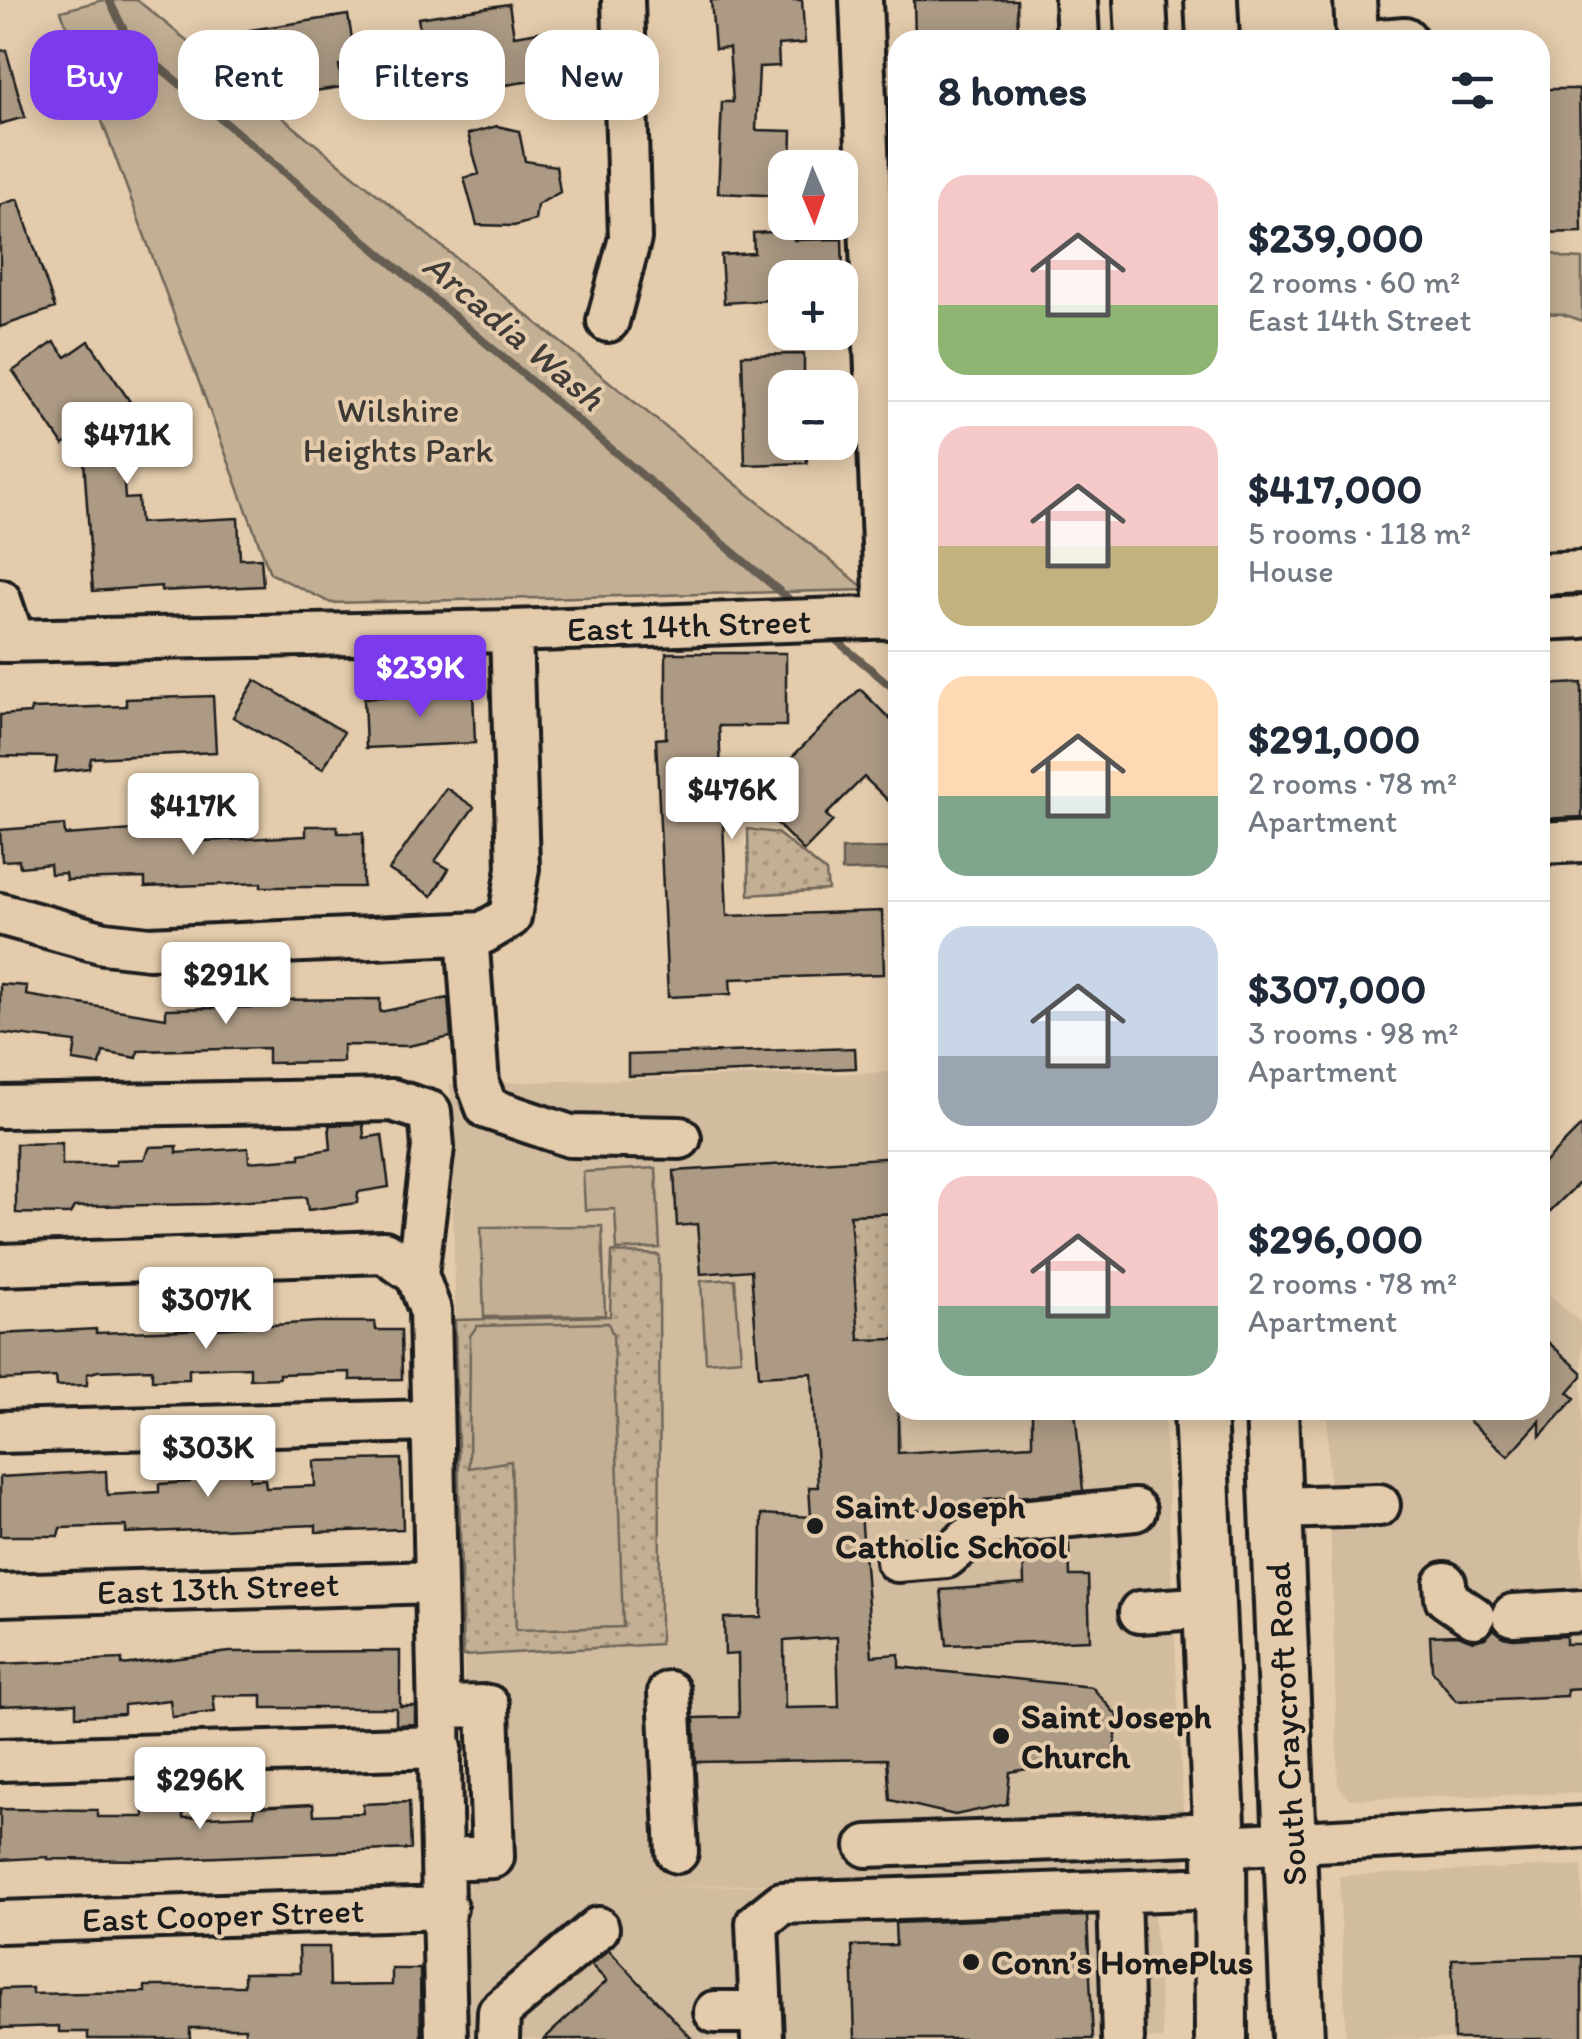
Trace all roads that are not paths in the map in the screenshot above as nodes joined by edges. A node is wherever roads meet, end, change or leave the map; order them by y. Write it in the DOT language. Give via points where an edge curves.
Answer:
graph roads {
  1 [pos="622,0"];
  2 [pos="861,0"];
  3 [pos="1076,0"];
  4 [pos="1140,0"];
  5 [pos="1211,0"];
  6 [pos="1356,0"];
  7 [pos="1376,0"];
  8 [pos="1078,30"];
  9 [pos="1142,30"];
  10 [pos="1212,30"];
  11 [pos="1357,30"];
  12 [pos="1385,30"];
  13 [pos="608,321"];
  14 [pos="888,538"];
  15 [pos="1582,572"];
  16 [pos="1550,574"];
  17 [pos="0,600"];
  18 [pos="888,618"];
  19 [pos="1582,618"];
  20 [pos="1550,619"];
  21 [pos="510,630"];
  22 [pos="7,641"];
  23 [pos="1582,841"];
  24 [pos="1550,843"];
  25 [pos="0,914"];
  26 [pos="466,934"];
  27 [pos="0,1108"];
  28 [pos="680,1138"];
  29 [pos="0,1265"];
  30 [pos="417,1275"];
  31 [pos="1200,1420"];
  32 [pos="432,1421"];
  33 [pos="1267,1421"];
  34 [pos="0,1432"];
  35 [pos="1379,1505"];
  36 [pos="1276,1508"];
  37 [pos="1135,1510"];
  38 [pos="897,1561"];
  39 [pos="436,1582"];
  40 [pos="1445,1583"];
  41 [pos="0,1595"];
  42 [pos="1209,1608"];
  43 [pos="1140,1612"];
  44 [pos="1582,1612"];
  45 [pos="669,1692"];
  46 [pos="440,1707"];
  47 [pos="441,1748"];
  48 [pos="0,1760"];
  49 [pos="1582,1827"];
  50 [pos="1292,1843"];
  51 [pos="867,1846"];
  52 [pos="677,1852"];
  53 [pos="1220,1856"];
  54 [pos="444,1859"];
  55 [pos="1119,1892"];
  56 [pos="446,1908"];
  57 [pos="0,1922"];
  58 [pos="598,1928"];
  59 [pos="715,2012"];
  60 [pos="762,2026"];
  61 [pos="446,2039"];
  62 [pos="498,2039"];
  63 [pos="1123,2039"];
  64 [pos="1221,2039"];
  65 [pos="1298,2039"];
  1 -- 13 [label="street" via="630,238"];
  2 -- 14 [label="street"];
  3 -- 8 [label="street"];
  4 -- 9 [label="main road"];
  5 -- 10 [label="main road"];
  6 -- 11 [label="street"];
  7 -- 12 [label="street"];
  15 -- 16 [label="street"];
  17 -- 22 [label="street"];
  18 -- 21 [label="street, East 14th Street"];
  19 -- 20 [label="street"];
  21 -- 22 [label="street, East 14th Street"];
  21 -- 26 [label="street" via="518,868 510,917 484,933"];
  23 -- 24 [label="street"];
  25 -- 26 [label="street" via="104,943 149,948"];
  26 -- 28 [label="street" via="478,1084 486,1108 570,1136"];
  27 -- 30 [label="street" via="392,1100 430,1112 433,1147"];
  29 -- 30 [label="street" via="384,1252"];
  30 -- 32 [label="street" via="430,1310"];
  31 -- 42 [label="main road, South Craycroft Road"];
  32 -- 34 [label="street"];
  32 -- 39 [label="street"];
  33 -- 36 [label="main road, South Craycroft Road"];
  35 -- 36 [label="street"];
  36 -- 50 [label="main road, South Craycroft Road"];
  37 -- 38 [label="street" via="986,1524 946,1557"];
  39 -- 41 [label="street, East 13th Street"];
  39 -- 46 [label="street"];
  40 -- 44 [label="street" via="1446,1598 1493,1616"];
  42 -- 43 [label="street"];
  42 -- 53 [label="main road, South Craycroft Road"];
  45 -- 52 [label="street"];
  46 -- 47 [label="street"];
  46 -- 54 [label="street" via="488,1706 493,1857"];
  47 -- 48 [label="street"];
  47 -- 54 [label="street"];
  49 -- 50 [label="street"];
  50 -- 53 [label="street"];
  50 -- 65 [label="main road, South Craycroft Road"];
  51 -- 53 [label="street"];
  53 -- 55 [label="street"];
  53 -- 64 [label="main road, South Craycroft Road"];
  54 -- 56 [label="street"];
  55 -- 60 [label="street" via="782,1903 757,1923"];
  55 -- 63 [label="street"];
  56 -- 57 [label="street, East Cooper Street"];
  56 -- 61 [label="street"];
  58 -- 62 [label="street" via="499,2012"];
  59 -- 60 [label="street"];
}
